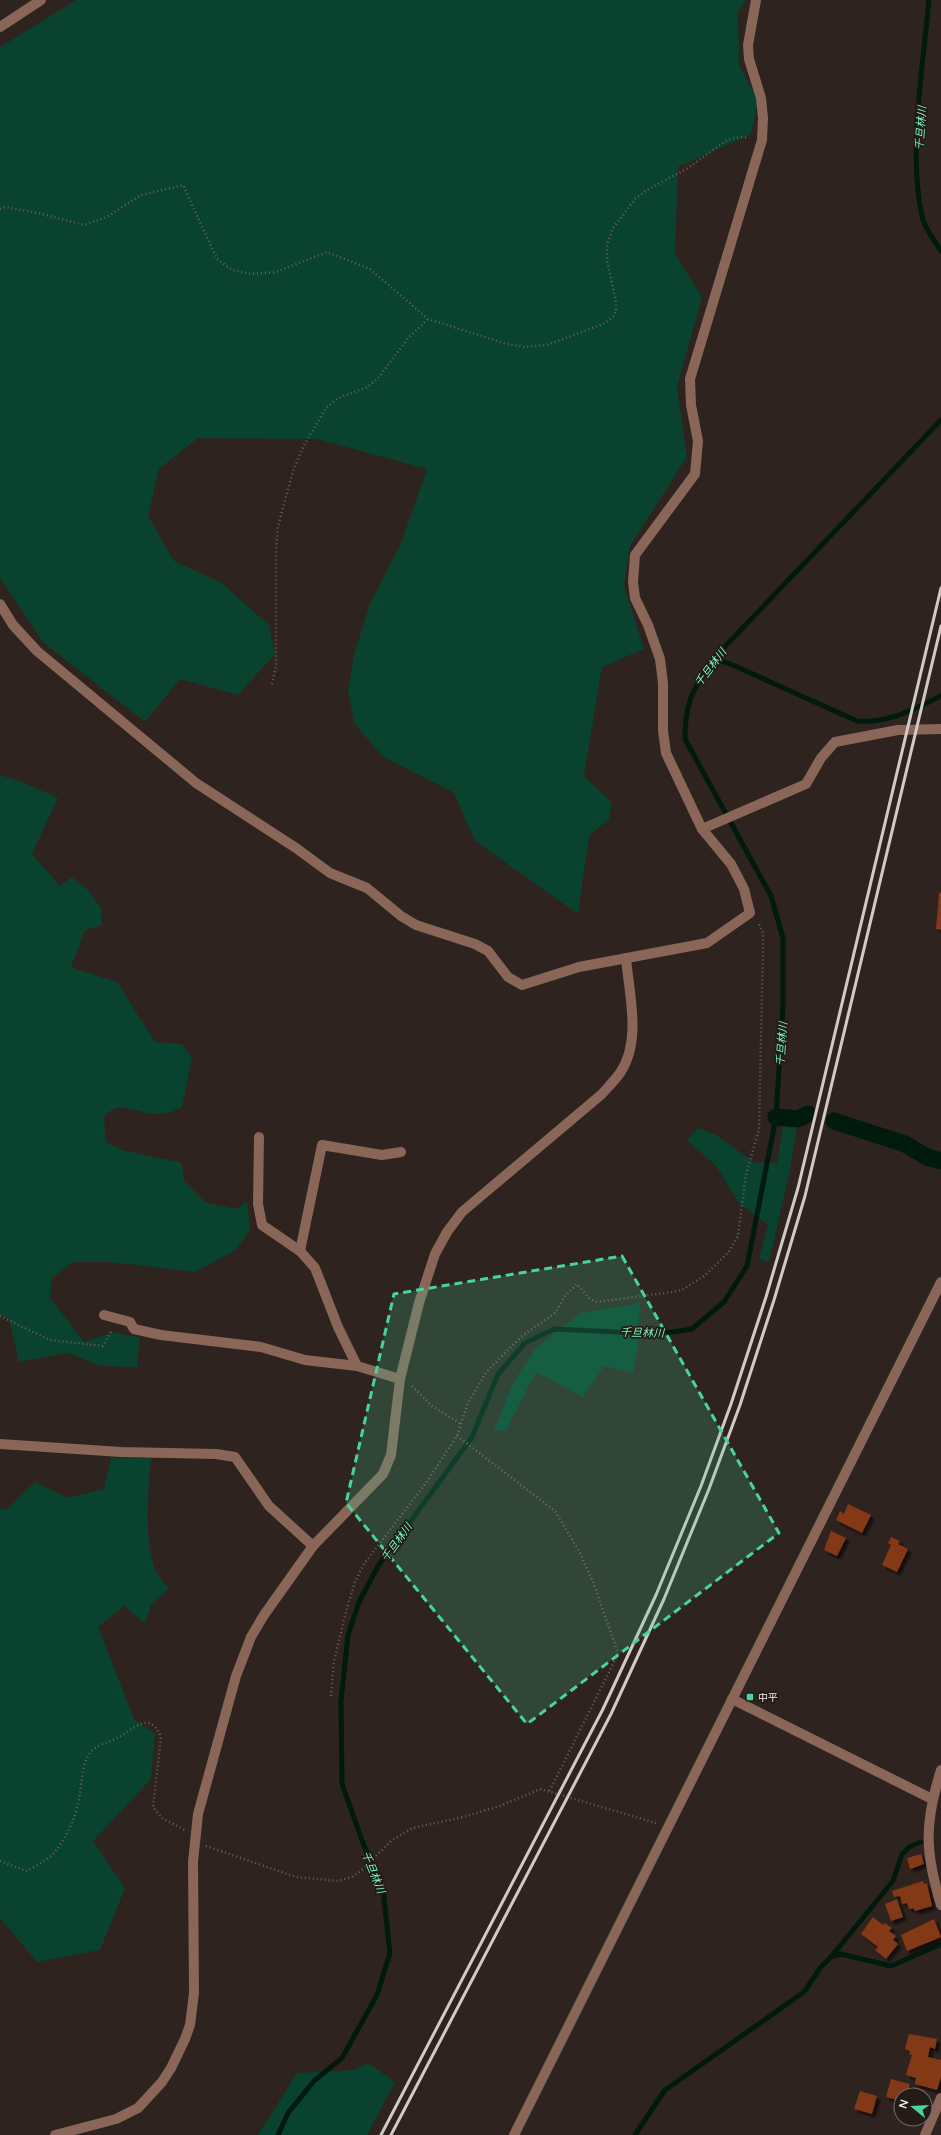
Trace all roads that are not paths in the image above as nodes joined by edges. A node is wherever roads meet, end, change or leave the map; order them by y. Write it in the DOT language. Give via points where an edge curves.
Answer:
graph roads {
  1 [pos="41,0"];
  2 [pos="756,0"];
  3 [pos="0,27"];
  4 [pos="0,604"];
  5 [pos="941,730"];
  6 [pos="702,829"];
  7 [pos="626,958"];
  8 [pos="260,1137"];
  9 [pos="401,1152"];
  10 [pos="300,1251"];
  11 [pos="941,1282"];
  12 [pos="104,1315"];
  13 [pos="357,1366"];
  14 [pos="400,1379"];
  15 [pos="0,1444"];
  16 [pos="313,1546"];
  17 [pos="732,1699"];
  18 [pos="941,1770"];
  19 [pos="932,1798"];
  20 [pos="941,1905"];
  21 [pos="941,2098"];
  22 [pos="55,2135"];
  23 [pos="514,2135"];
  24 [pos="925,2135"];
  1 -- 3 [label="street"];
  2 -- 6 [label="street" via="748,45 749,59 761,98 762,140 690,379 691,405 698,441 695,474 635,555 633,582 635,598 660,659 664,683 663,731 666,753"];
  4 -- 7 [label="street" via="37,651 196,783 330,873 366,888 406,919 488,951 508,977 522,985 579,967"];
  5 -- 6 [label="street" via="898,730 835,742 821,758 806,784"];
  6 -- 7 [label="street" via="731,864 744,889 750,913 707,944"];
  7 -- 14 [label="street" via="633,1028 629,1052 620,1072 602,1094 462,1212 447,1232 435,1254 418,1303"];
  8 -- 10 [label="street" via="258,1204 262,1225"];
  9 -- 10 [label="street" via="382,1155 322,1144"];
  10 -- 13 [label="street" via="315,1268 338,1328"];
  11 -- 17 [label="street"];
  12 -- 13 [label="street" via="130,1322 134,1329 161,1335 261,1347 305,1360"];
  13 -- 14 [label="street"];
  14 -- 16 [label="street" via="391,1455 383,1474"];
  15 -- 16 [label="street" via="236,1457 269,1506"];
  16 -- 22 [label="street" via="251,1637 236,1676 198,1814 193,1862 194,1993 190,2025 179,2053 162,2082 138,2108 116,2119"];
  17 -- 19 [label="street"];
  17 -- 23 [label="street"];
  18 -- 19 [label="street"];
  19 -- 20 [label="street" via="928,1829 929,1857"];
  21 -- 24 [label="street"];
}
